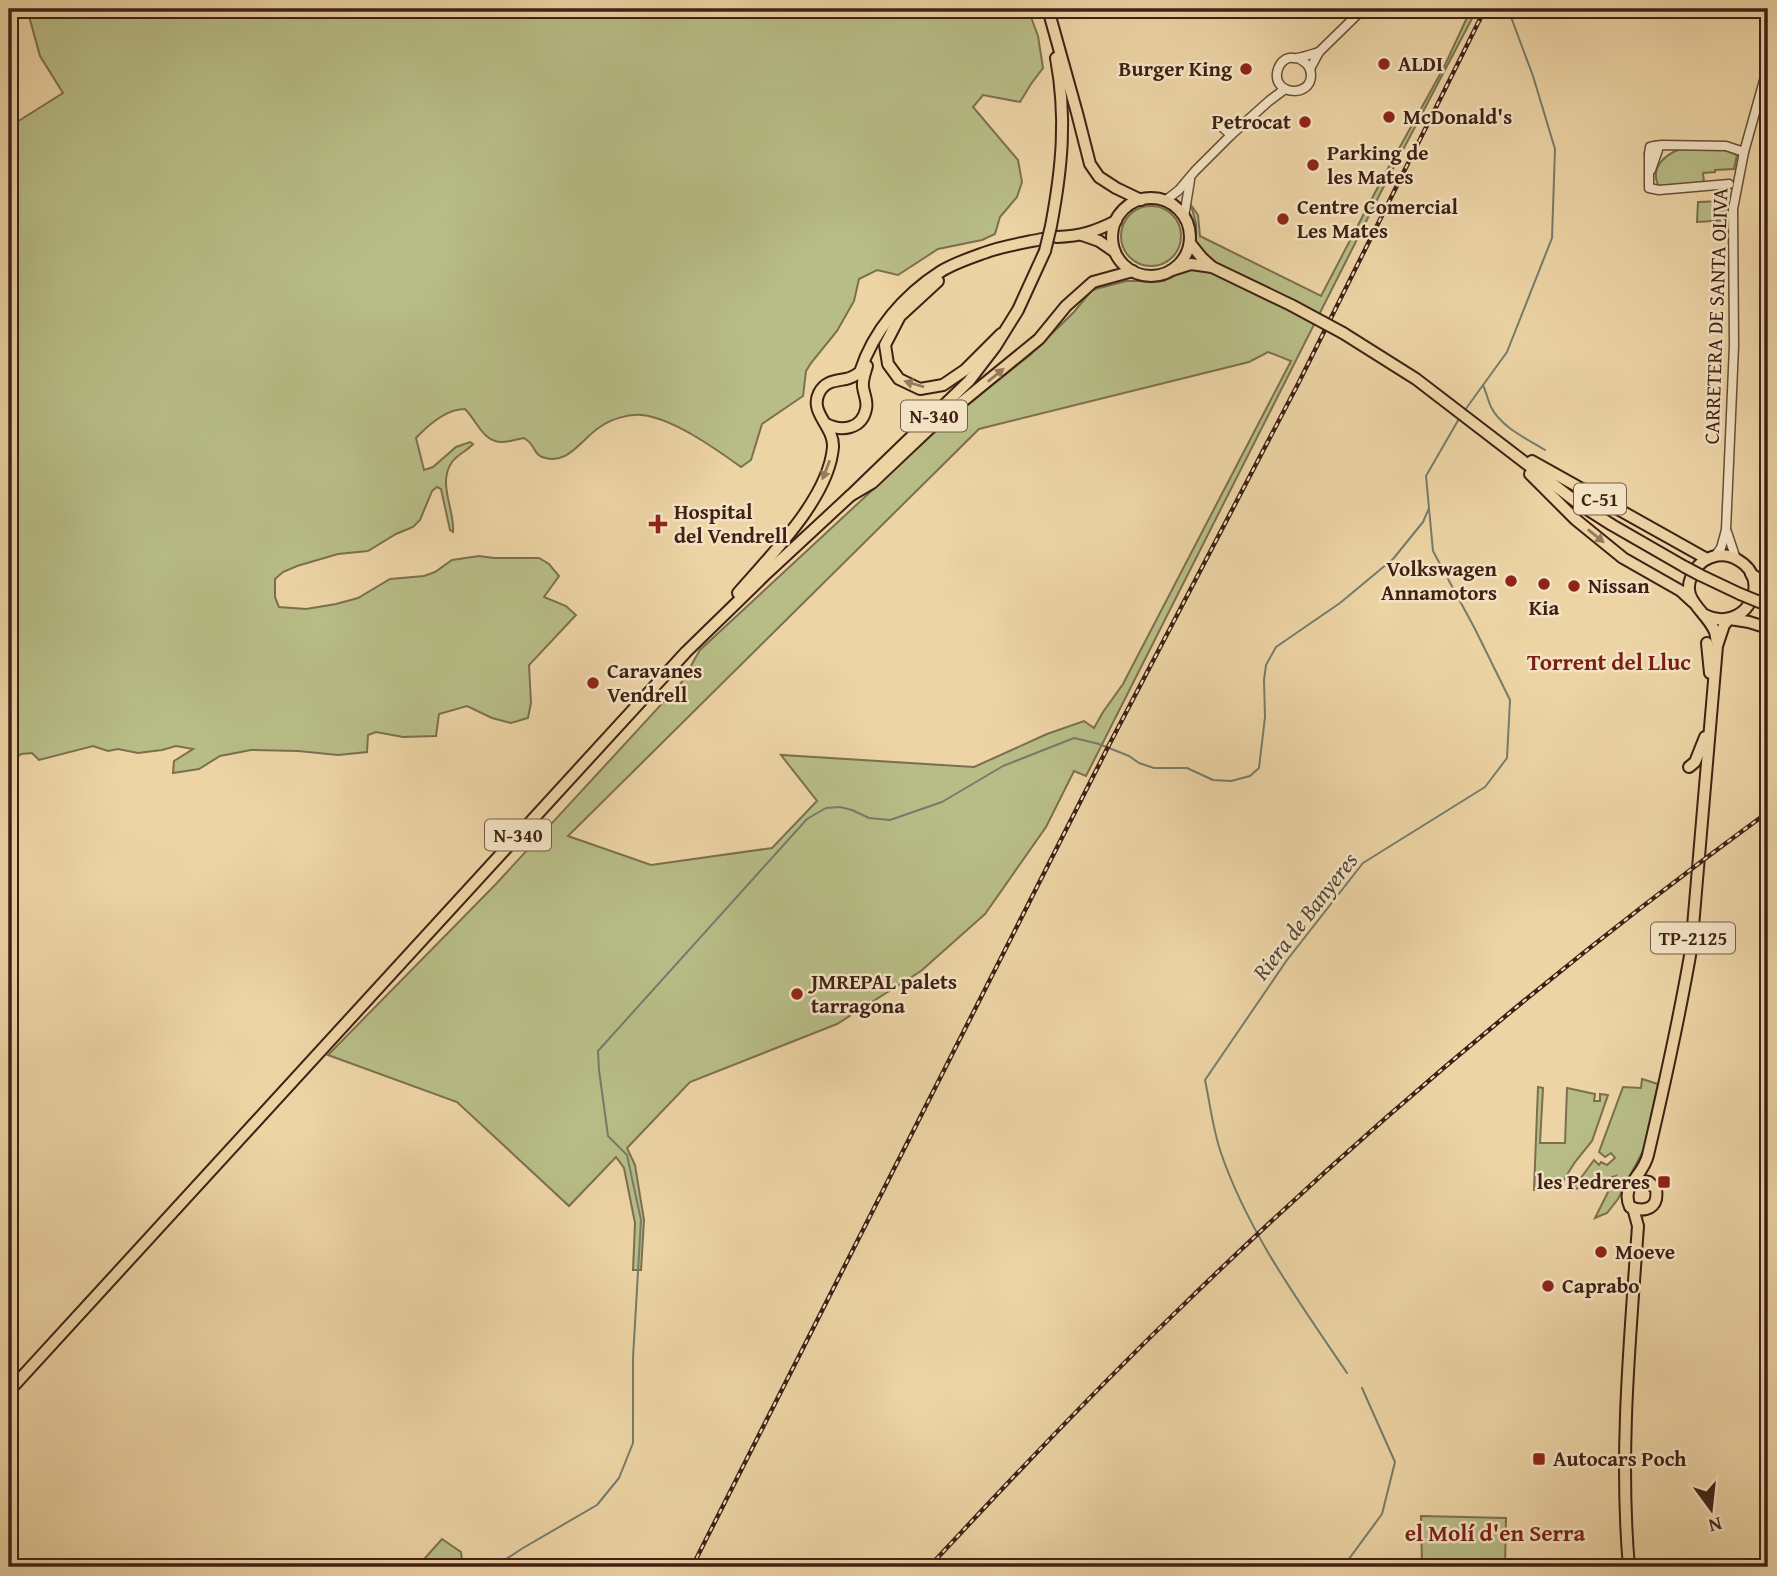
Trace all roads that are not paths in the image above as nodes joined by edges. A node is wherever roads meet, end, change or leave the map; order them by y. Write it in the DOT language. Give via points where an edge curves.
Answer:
graph roads {
  1 [pos="1041,9"];
  2 [pos="1048,9"];
  3 [pos="1363,9"];
  4 [pos="1319,52"];
  5 [pos="1298,58"];
  6 [pos="1768,66"];
  7 [pos="1310,69"];
  8 [pos="1278,82"];
  9 [pos="1285,89"];
  10 [pos="1269,101"];
  11 [pos="1221,126"];
  12 [pos="1231,135"];
  13 [pos="1744,152"];
  14 [pos="1191,177"];
  15 [pos="1729,184"];
  16 [pos="1141,200"];
  17 [pos="1165,201"];
  18 [pos="1184,216"];
  19 [pos="1116,221"];
  20 [pos="1054,232"];
  21 [pos="1082,235"];
  22 [pos="1042,239"];
  23 [pos="1190,243"];
  24 [pos="1115,252"];
  25 [pos="965,261"];
  26 [pos="1212,267"];
  27 [pos="951,270"];
  28 [pos="1172,270"];
  29 [pos="1133,271"];
  30 [pos="1008,327"];
  31 [pos="847,379"];
  32 [pos="863,391"];
  33 [pos="827,424"];
  34 [pos="1493,438"];
  35 [pos="850,496"];
  36 [pos="1726,530"];
  37 [pos="1711,557"];
  38 [pos="1736,559"];
  39 [pos="1751,574"];
  40 [pos="1768,585"];
  41 [pos="1693,602"];
  42 [pos="1765,604"];
  43 [pos="1703,614"];
  44 [pos="723,616"];
  45 [pos="1729,619"];
  46 [pos="1768,628"];
  47 [pos="1712,645"];
  48 [pos="1712,710"];
  49 [pos="1689,768"];
  50 [pos="1647,1162"];
  51 [pos="1636,1180"];
  52 [pos="1653,1185"];
  53 [pos="1633,1208"];
  54 [pos="1646,1210"];
  55 [pos="1638,1226"];
  56 [pos="10,1390"];
  57 [pos="1629,1567"];
  1 -- 20 [label="main road, N-340" via="1053,44 1062,105"];
  2 -- 16 [label="main road" via="1090,164 1099,177"];
  3 -- 4 [label="street"];
  4 -- 5 [label="street"];
  4 -- 7 [label="street"];
  5 -- 7 [label="street"];
  5 -- 8 [label="street" via="1281,64"];
  6 -- 13 [label="street, CARRETERA DE SANTA OLIVA"];
  7 -- 9 [label="street" via="1305,88 1297,92"];
  8 -- 9 [label="street"];
  8 -- 10 [label="street"];
  9 -- 10 [label="street"];
  10 -- 12 [label="street"];
  11 -- 12 [label="street"];
  12 -- 14 [label="street"];
  13 -- 15 [label="street" via="1726,146 1684,145 1654,152 1649,188"];
  13 -- 36 [label="street, CARRETERA DE SANTA OLIVA" via="1733,209 1734,346"];
  14 -- 17 [label="street"];
  14 -- 18 [label="street"];
  16 -- 17 [label="main road"];
  16 -- 19 [label="main road" via="1126,207"];
  17 -- 18 [label="main road"];
  18 -- 23 [label="main road"];
  19 -- 21 [label="main road"];
  19 -- 24 [label="main road" via="1112,236"];
  20 -- 21 [label="main road"];
  20 -- 30 [label="main road, N-340, bridge"];
  21 -- 24 [label="main road"];
  22 -- 25 [label="main road"];
  23 -- 26 [label="main road, C-51"];
  23 -- 28 [label="main road"];
  24 -- 29 [label="main road"];
  25 -- 27 [label="main road"];
  25 -- 31 [label="main road" via="942,271 900,305 880,331 860,372"];
  26 -- 28 [label="main road, C-51" via="1191,264"];
  26 -- 34 [label="main road, C-51, bridge" via="1343,333 1416,379"];
  30 -- 27 [label="main road, one-way" via="943,385 920,388 899,379 888,364 885,345 900,316"];
  27 -- 32 [label="main road" via="919,291 888,327 864,374"];
  28 -- 29 [label="main road" via="1155,275"];
  35 -- 29 [label="main road, one-way" via="872,483 930,428 1039,339 1093,282"];
  30 -- 35 [label="main road, N-340" via="969,381"];
  31 -- 32 [label="main road"];
  31 -- 33 [label="main road" via="831,381 819,393 817,409"];
  32 -- 33 [label="main road" via="867,407 859,423 843,429"];
  33 -- 44 [label="main road, one-way" via="832,434 831,457 815,496"];
  34 -- 37 [label="main road, C-51"];
  34 -- 41 [label="main road, one-way" via="1575,519 1623,558"];
  34 -- 42 [label="main road, C-51, bridge" via="1612,526 1700,575"];
  35 -- 44 [label="main road, N-340"];
  36 -- 37 [label="street" via="1721,548"];
  36 -- 38 [label="street"];
  37 -- 38 [label="main road"];
  37 -- 41 [label="main road" via="1693,573"];
  38 -- 39 [label="main road"];
  39 -- 40 [label="main road"];
  39 -- 45 [label="main road" via="1752,599 1746,609"];
  41 -- 43 [label="main road"];
  43 -- 45 [label="main road"];
  43 -- 47 [label="main road" via="1714,631"];
  44 -- 56 [label="main road, N-340"];
  45 -- 46 [label="main road"];
  45 -- 47 [label="main road"];
  47 -- 48 [label="main road"];
  48 -- 49 [label="main road" via="1700,752"];
  48 -- 50 [label="main road, TP-2125" via="1692,950"];
  50 -- 51 [label="main road, TP-2125"];
  50 -- 52 [label="main road, TP-2125"];
  51 -- 52 [label="main road"];
  51 -- 53 [label="main road, TP-2125" via="1627,1192"];
  52 -- 54 [label="main road, TP-2125" via="1656,1201"];
  53 -- 54 [label="main road"];
  53 -- 55 [label="main road, TP-2125"];
  54 -- 55 [label="main road, TP-2125"];
  55 -- 57 [label="main road, TP-2125" via="1627,1377 1625,1523"];
}
